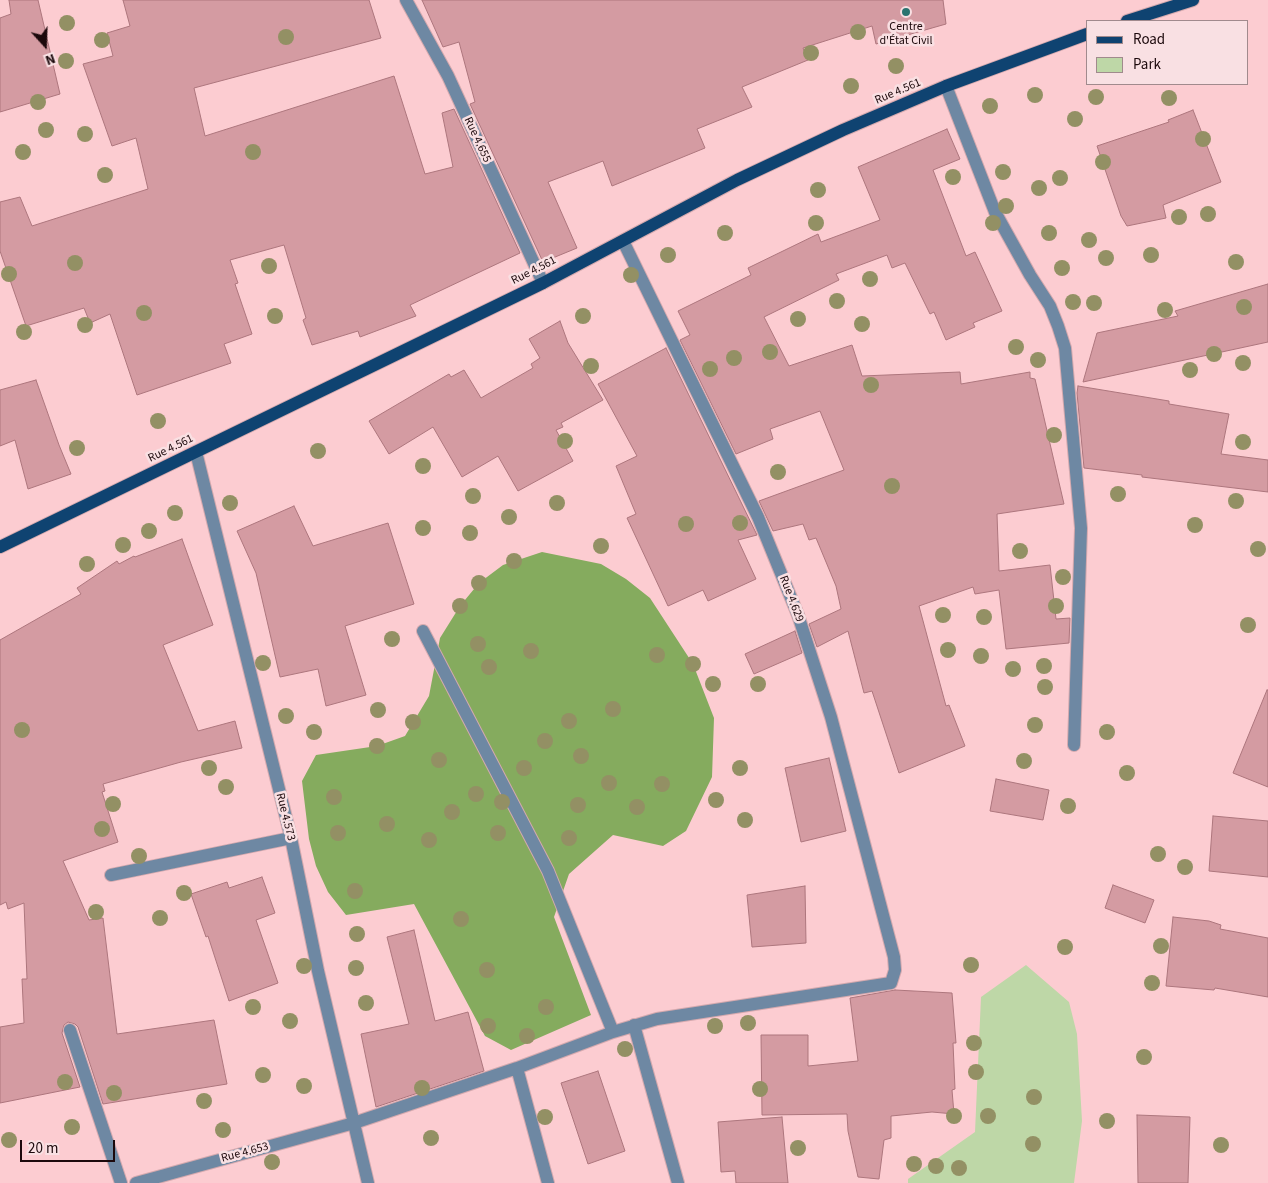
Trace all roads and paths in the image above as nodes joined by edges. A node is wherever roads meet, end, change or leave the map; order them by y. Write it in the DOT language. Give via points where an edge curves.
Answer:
graph roads {
  1 [pos="406,0"];
  2 [pos="1193,0"];
  3 [pos="1130,20"];
  4 [pos="1086,34"];
  5 [pos="946,86"];
  6 [pos="623,241"];
  7 [pos="543,283"];
  8 [pos="196,452"];
  9 [pos="0,547"];
  10 [pos="423,631"];
  11 [pos="1074,745"];
  12 [pos="291,838"];
  13 [pos="111,875"];
  14 [pos="891,980"];
  15 [pos="634,1025"];
  16 [pos="70,1030"];
  17 [pos="613,1032"];
  18 [pos="517,1068"];
  19 [pos="354,1123"];
  20 [pos="121,1183"];
  21 [pos="136,1183"];
  22 [pos="368,1183"];
  23 [pos="548,1183"];
  24 [pos="678,1183"];
  1 -- 7 [label="street, Rue 4.655" via="448,76"];
  2 -- 3 [label="main road"];
  4 -- 5 [label="main road, Rue 4.561"];
  5 -- 6 [label="main road, Rue 4.561" via="737,180"];
  5 -- 11 [label="street" via="995,212 1050,306 1065,348 1081,528"];
  6 -- 7 [label="main road, Rue 4.561"];
  6 -- 14 [label="street, Rue 4.629" via="758,517 798,615 831,717 894,957 895,970"];
  7 -- 8 [label="main road, Rue 4.561"];
  8 -- 9 [label="main road, Rue 4.561"];
  8 -- 12 [label="street, Rue 4.573"];
  10 -- 17 [label="street" via="548,871"];
  12 -- 13 [label="street"];
  12 -- 19 [label="street, Rue 4.573"];
  14 -- 15 [label="street, Rue 4.653" via="891,983"];
  15 -- 17 [label="street, Rue 4.653"];
  15 -- 24 [label="street"];
  16 -- 20 [label="street"];
  17 -- 18 [label="street, Rue 4.653"];
  18 -- 19 [label="street, Rue 4.653"];
  18 -- 23 [label="street"];
  19 -- 21 [label="street, Rue 4.653"];
  19 -- 22 [label="street, Rue 4.573"];
}
